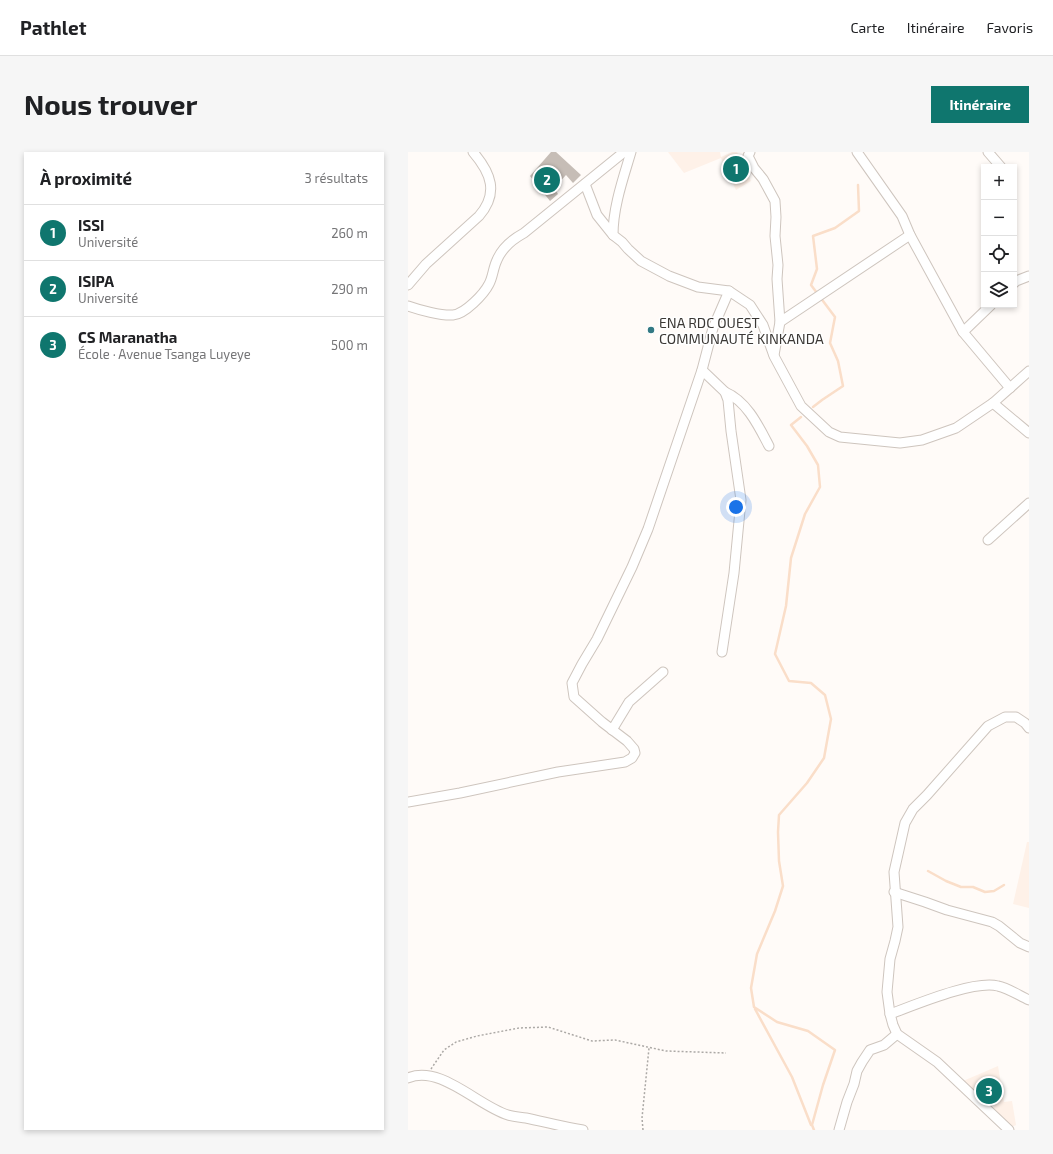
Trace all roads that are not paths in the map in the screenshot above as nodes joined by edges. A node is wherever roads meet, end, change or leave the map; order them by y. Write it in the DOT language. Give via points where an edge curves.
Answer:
graph roads {
  1 [pos="473,152"];
  2 [pos="624,152"];
  3 [pos="630,152"];
  4 [pos="750,152"];
  5 [pos="857,152"];
  6 [pos="988,152"];
  7 [pos="998,164"];
  8 [pos="585,184"];
  9 [pos="613,235"];
  10 [pos="910,235"];
  11 [pos="1029,276"];
  12 [pos="1017,281"];
  13 [pos="408,285"];
  14 [pos="729,291"];
  15 [pos="408,306"];
  16 [pos="988,308"];
  17 [pos="780,322"];
  18 [pos="963,332"];
  19 [pos="774,356"];
  20 [pos="702,370"];
  21 [pos="1029,371"];
  22 [pos="1010,388"];
  23 [pos="725,392"];
  24 [pos="993,403"];
  25 [pos="1029,434"];
  26 [pos="769,446"];
  27 [pos="1029,503"];
  28 [pos="988,540"];
  29 [pos="722,652"];
  30 [pos="662,672"];
  31 [pos="1029,728"];
  32 [pos="612,730"];
  33 [pos="408,802"];
  34 [pos="894,892"];
  35 [pos="1029,947"];
  36 [pos="1029,1000"];
  37 [pos="890,1014"];
  38 [pos="897,1034"];
  39 [pos="408,1078"];
  40 [pos="583,1130"];
  41 [pos="839,1130"];
  42 [pos="1009,1130"];
  1 -- 13 [label="street" via="490,180 489,200 483,211 426,264"];
  2 -- 8 [label="street"];
  3 -- 9 [label="street" via="615,209"];
  4 -- 17 [label="street" via="748,156 754,168 775,201"];
  5 -- 10 [label="street" via="902,216"];
  6 -- 7 [label="street"];
  8 -- 9 [label="street" via="597,215"];
  8 -- 15 [label="street" via="512,240 497,260 489,283 463,312 453,315 426,312"];
  9 -- 14 [label="street" via="641,261 669,276 698,287"];
  10 -- 17 [label="street"];
  10 -- 18 [label="street"];
  11 -- 12 [label="street"];
  14 -- 19 [label="street" via="753,309 763,325"];
  14 -- 20 [label="street" via="713,328"];
  16 -- 18 [label="street"];
  17 -- 19 [label="street"];
  18 -- 22 [label="street"];
  19 -- 24 [label="street" via="801,406 829,432 840,437 900,444 922,440 956,428"];
  20 -- 23 [label="street"];
  20 -- 32 [label="street" via="648,529 598,639 572,683 574,697"];
  21 -- 22 [label="street"];
  22 -- 24 [label="street"];
  23 -- 26 [label="street" via="745,407"];
  23 -- 29 [label="street" via="742,500"];
  24 -- 25 [label="street"];
  27 -- 28 [label="street"];
  30 -- 32 [label="street" via="629,702"];
  31 -- 34 [label="street" via="1016,717 1005,717 988,726 912,809 902,834 894,872"];
  32 -- 33 [label="street" via="634,749 632,758 625,762 558,772"];
  34 -- 35 [label="street" via="992,922"];
  34 -- 37 [label="street" via="898,927 888,978"];
  36 -- 37 [label="street" via="999,986 979,985"];
  37 -- 38 [label="street"];
  38 -- 41 [label="street" via="884,1045 870,1050 862,1062"];
  38 -- 42 [label="street" via="936,1062"];
  39 -- 40 [label="street" via="427,1075 436,1077 508,1115"];
}
